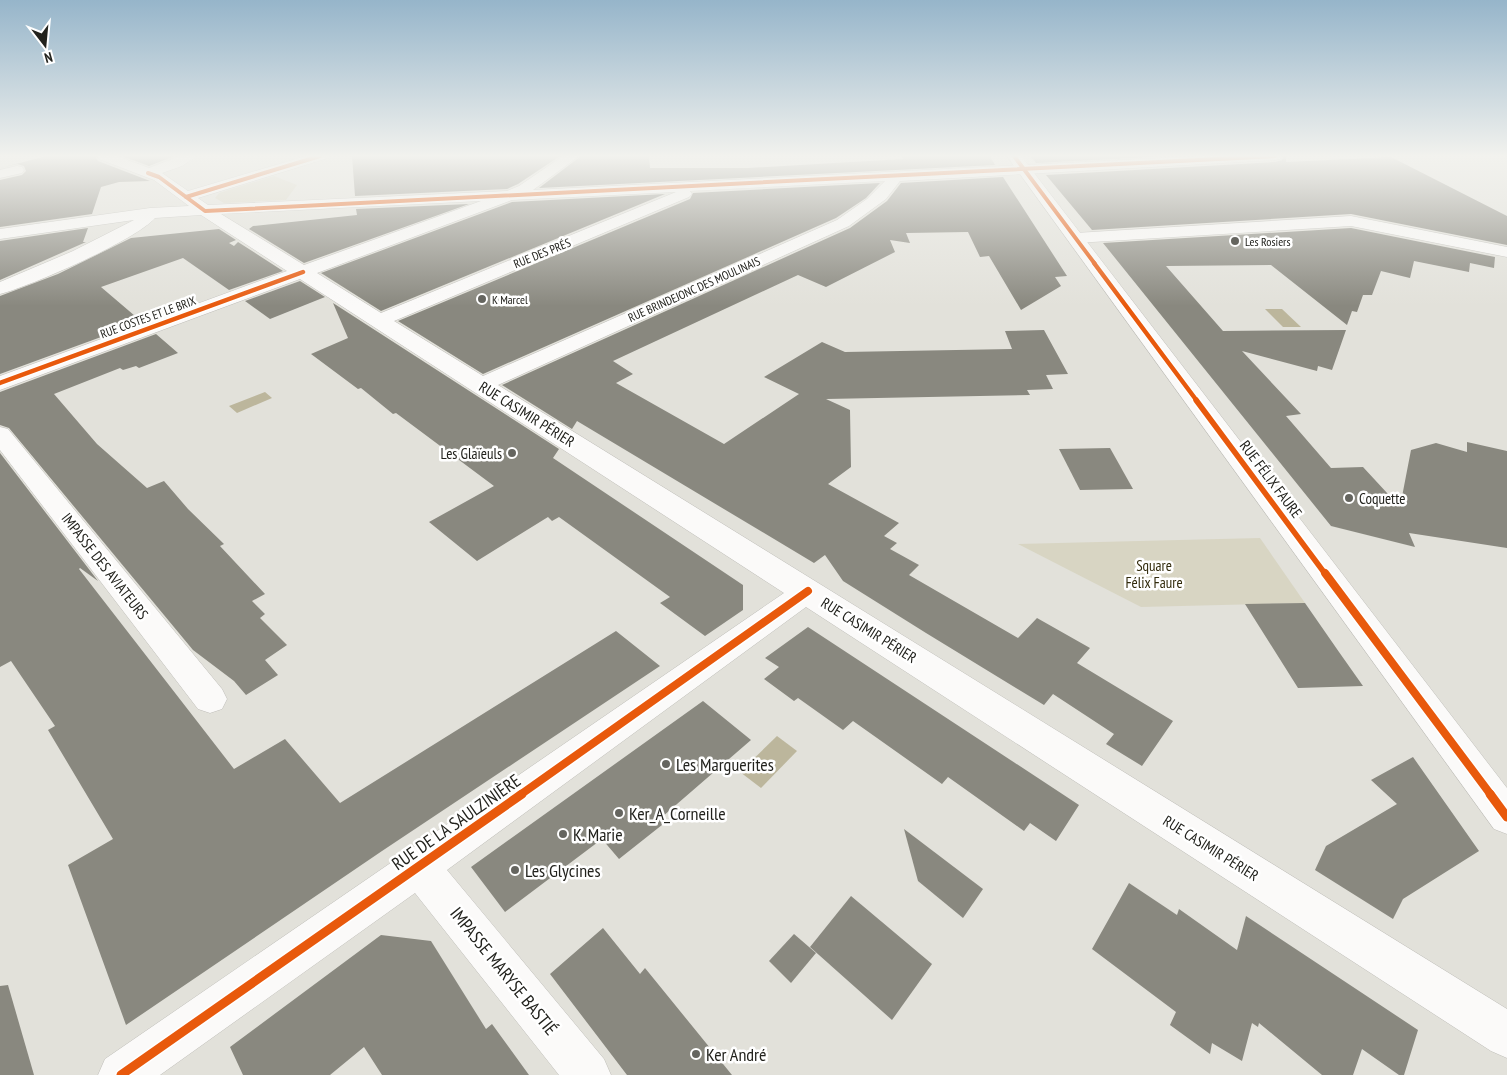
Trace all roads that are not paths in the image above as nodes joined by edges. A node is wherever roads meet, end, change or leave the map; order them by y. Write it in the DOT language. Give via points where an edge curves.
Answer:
graph roads {
  1 [pos="185,206"];
  2 [pos="199,206"];
  3 [pos="482,206"];
  4 [pos="655,206"];
  5 [pos="867,206"];
  6 [pos="1052,206"];
  7 [pos="150,213"];
  8 [pos="0,234"];
  9 [pos="1076,238"];
  10 [pos="1507,252"];
  11 [pos="304,272"];
  12 [pos="0,288"];
  13 [pos="380,320"];
  14 [pos="0,384"];
  15 [pos="481,384"];
  16 [pos="0,434"];
  17 [pos="808,591"];
  18 [pos="210,698"];
  19 [pos="1507,817"];
  20 [pos="419,867"];
  21 [pos="1507,1035"];
  22 [pos="121,1075"];
  23 [pos="588,1075"];
  1 -- 7 [label="street"];
  2 -- 11 [label="street, RUE CASIMIR PÉRIER"];
  3 -- 11 [label="street, RUE COSTES ET LE BRIX"];
  4 -- 13 [label="street, RUE DES PRÉS"];
  5 -- 15 [label="street, RUE BRINDEJONC DES MOULINAIS" via="843,223"];
  6 -- 9 [label="street, RUE FÉLIX FAURE"];
  7 -- 8 [label="street"];
  7 -- 12 [label="street" via="140,224"];
  9 -- 10 [label="street" via="1350,221"];
  9 -- 19 [label="street, RUE FÉLIX FAURE"];
  11 -- 13 [label="street, RUE CASIMIR PÉRIER"];
  11 -- 14 [label="street, RUE COSTES ET LE BRIX"];
  13 -- 15 [label="street, RUE CASIMIR PÉRIER"];
  15 -- 17 [label="street, RUE CASIMIR PÉRIER"];
  16 -- 18 [label="street, IMPASSE DES AVIATEURS"];
  17 -- 20 [label="street, RUE DE LA SAULZINIÈRE"];
  17 -- 21 [label="street, RUE CASIMIR PÉRIER"];
  20 -- 22 [label="street, RUE DE LA SAULZINIÈRE"];
  20 -- 23 [label="street, IMPASSE MARYSE BASTIÉ"];
}
